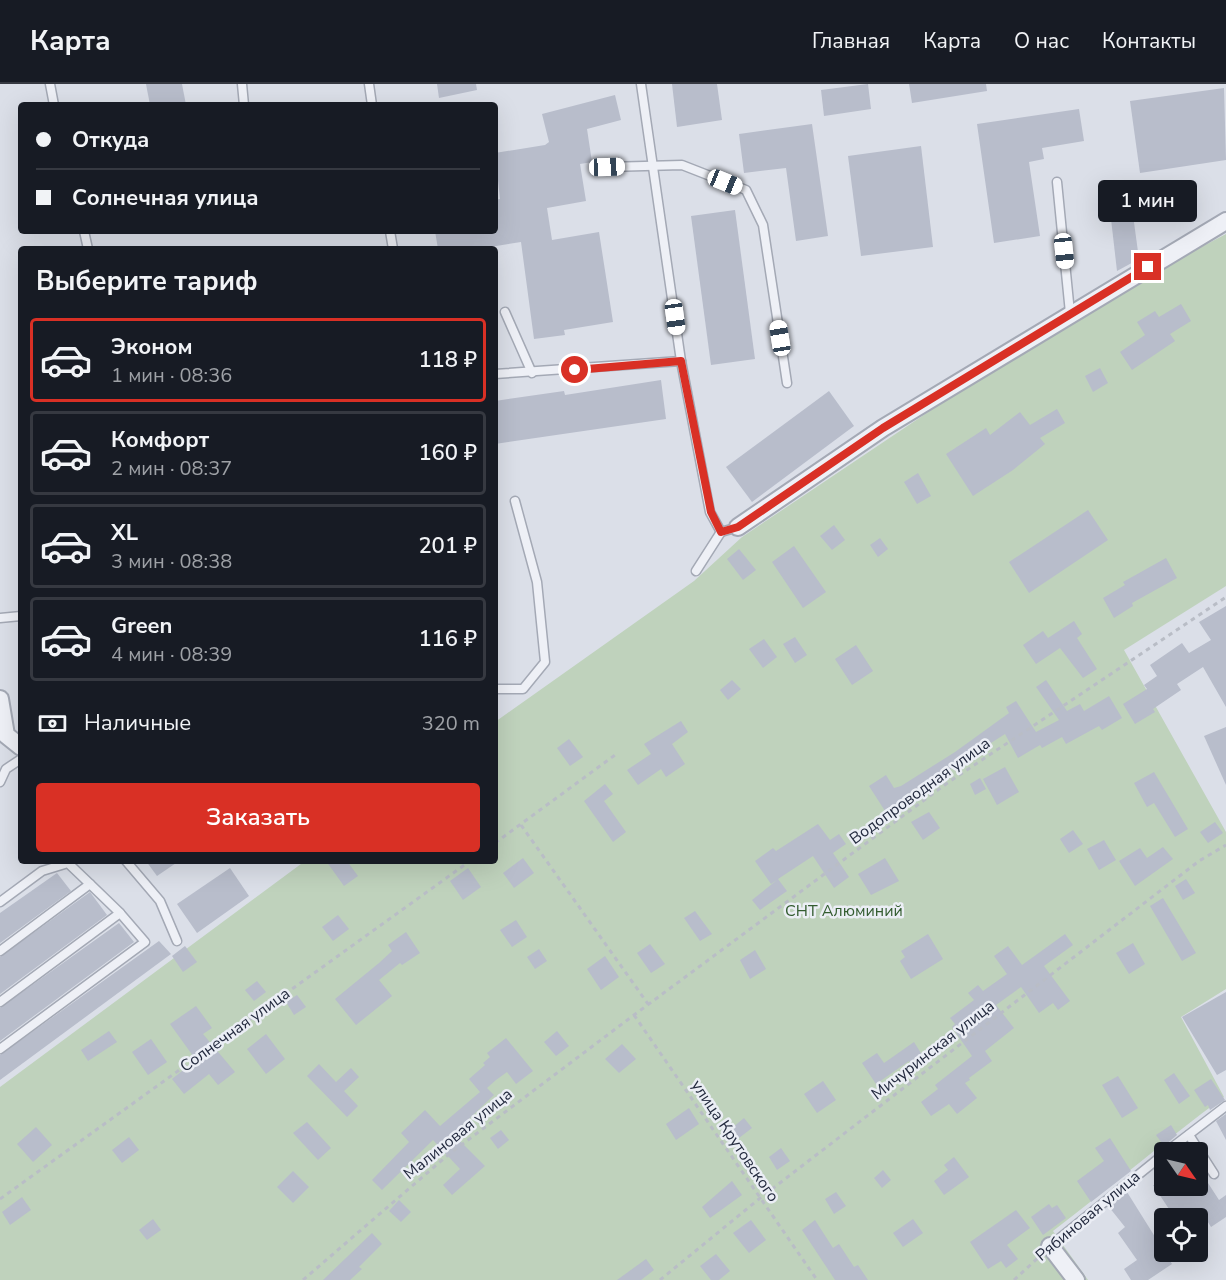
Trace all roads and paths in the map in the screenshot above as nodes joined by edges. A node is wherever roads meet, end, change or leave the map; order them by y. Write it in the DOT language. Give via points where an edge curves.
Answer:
graph roads {
  1 [pos="50,84"];
  2 [pos="242,84"];
  3 [pos="369,84"];
  4 [pos="641,84"];
  5 [pos="53,102"];
  6 [pos="244,102"];
  7 [pos="372,102"];
  8 [pos="653,165"];
  9 [pos="607,167"];
  10 [pos="1057,182"];
  11 [pos="1226,221"];
  12 [pos="506,312"];
  13 [pos="1070,313"];
  14 [pos="681,361"];
  15 [pos="532,373"];
  16 [pos="498,374"];
  17 [pos="787,383"];
  18 [pos="515,501"];
  19 [pos="738,527"];
  20 [pos="721,532"];
  21 [pos="696,571"];
  22 [pos="1226,597"];
  23 [pos="18,616"];
  24 [pos="0,618"];
  25 [pos="498,689"];
  26 [pos="0,699"];
  27 [pos="18,745"];
  28 [pos="615,755"];
  29 [pos="18,761"];
  30 [pos="0,782"];
  31 [pos="521,825"];
  32 [pos="498,841"];
  33 [pos="1226,845"];
  34 [pos="65,864"];
  35 [pos="69,864"];
  36 [pos="129,864"];
  37 [pos="466,864"];
  38 [pos="90,884"];
  39 [pos="0,902"];
  40 [pos="120,912"];
  41 [pos="177,941"];
  42 [pos="0,951"];
  43 [pos="0,1002"];
  44 [pos="649,1005"];
  45 [pos="634,1015"];
  46 [pos="0,1049"];
  47 [pos="1226,1106"];
  48 [pos="1189,1135"];
  49 [pos="1180,1142"];
  50 [pos="1154,1162"];
  51 [pos="1214,1174"];
  52 [pos="0,1199"];
  53 [pos="759,1199"];
  54 [pos="1050,1246"];
  55 [pos="303,1280"];
  56 [pos="660,1280"];
  57 [pos="818,1280"];
  58 [pos="1014,1280"];
  59 [pos="1076,1280"];
  1 -- 5 [label="lane"];
  2 -- 6 [label="lane"];
  3 -- 7 [label="lane"];
  4 -- 8 [label="lane"];
  8 -- 9 [label="lane"];
  8 -- 14 [label="lane"];
  8 -- 17 [label="lane" via="682,165 746,190 763,225"];
  10 -- 13 [label="lane"];
  11 -- 13 [label="street"];
  12 -- 15 [label="lane"];
  13 -- 19 [label="street" via="883,428"];
  14 -- 15 [label="lane"];
  14 -- 20 [label="lane" via="711,512"];
  15 -- 16 [label="lane"];
  18 -- 25 [label="lane" via="537,582 545,662 523,689"];
  19 -- 20 [label="lane"];
  20 -- 21 [label="lane"];
  22 -- 44 [label="path, Водопроводная улица" via="946,784"];
  23 -- 24 [label="lane"];
  26 -- 27 [label="street" via="6,735"];
  28 -- 31 [label="path"];
  29 -- 30 [label="lane" via="6,769"];
  31 -- 32 [label="path"];
  31 -- 44 [label="path"];
  33 -- 53 [label="path, Мичуринская улица" via="1198,861"];
  34 -- 39 [label="lane" via="42,871"];
  35 -- 38 [label="lane"];
  36 -- 41 [label="lane" via="160,901"];
  37 -- 52 [label="path, Солнечная улица"];
  38 -- 40 [label="lane"];
  38 -- 42 [label="lane"];
  40 -- 43 [label="lane"];
  40 -- 46 [label="lane" via="145,942"];
  44 -- 45 [label="path, Водопроводная улица"];
  45 -- 53 [label="path, улица Крутовского"];
  45 -- 55 [label="path, Малиновая улица" via="448,1155"];
  47 -- 48 [label="lane, Рябиновая улица"];
  48 -- 49 [label="lane, Рябиновая улица"];
  48 -- 51 [label="lane"];
  50 -- 54 [label="lane, Рябиновая улица"];
  53 -- 56 [label="path, Мичуринская улица"];
  53 -- 57 [label="path, улица Крутовского"];
  54 -- 58 [label="path, Рябиновая улица"];
  54 -- 59 [label="street"];
}
